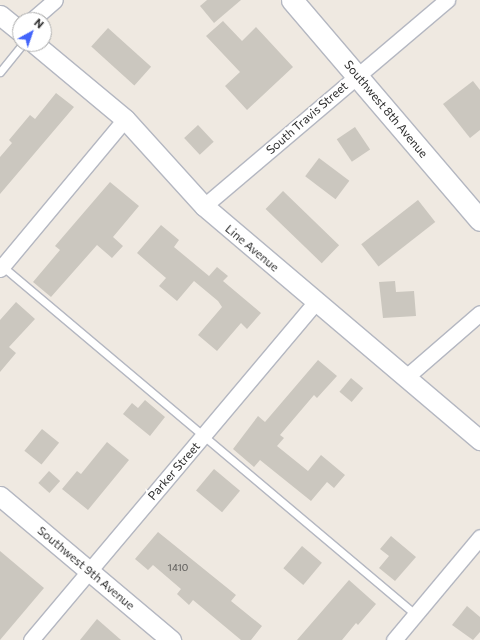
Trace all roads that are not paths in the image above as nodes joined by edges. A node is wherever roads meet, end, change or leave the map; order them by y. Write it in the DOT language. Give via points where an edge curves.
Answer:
graph roads {
  1 [pos="55,0"];
  2 [pos="292,0"];
  3 [pos="448,0"];
  4 [pos="41,12"];
  5 [pos="0,15"];
  6 [pos="12,25"];
  7 [pos="16,52"];
  8 [pos="45,52"];
  9 [pos="0,72"];
  10 [pos="357,75"];
  11 [pos="125,119"];
  12 [pos="204,206"];
  13 [pos="480,220"];
  14 [pos="1,268"];
  15 [pos="316,301"];
  16 [pos="480,313"];
  17 [pos="406,378"];
  18 [pos="204,436"];
  19 [pos="480,440"];
  20 [pos="0,496"];
  21 [pos="480,537"];
  22 [pos="89,570"];
  23 [pos="415,614"];
  24 [pos="31,640"];
  25 [pos="171,640"];
  26 [pos="394,640"];
  1 -- 4 [label="street"];
  2 -- 10 [label="main road, Southwest 8th Avenue"];
  3 -- 10 [label="street, South Travis Street"];
  5 -- 6 [label="street"];
  7 -- 9 [label="lane"];
  8 -- 11 [label="street, Line Avenue"];
  10 -- 12 [label="street, South Travis Street"];
  10 -- 13 [label="main road, Southwest 8th Avenue"];
  11 -- 12 [label="street, Line Avenue"];
  11 -- 14 [label="street"];
  12 -- 15 [label="street, Line Avenue"];
  14 -- 18 [label="lane"];
  15 -- 17 [label="street, Line Avenue"];
  15 -- 18 [label="street, Parker Street"];
  16 -- 17 [label="street"];
  17 -- 19 [label="street, Line Avenue"];
  18 -- 22 [label="street, Parker Street"];
  18 -- 23 [label="lane"];
  20 -- 22 [label="street, Southwest 9th Avenue"];
  21 -- 23 [label="street"];
  22 -- 24 [label="street, Parker Street"];
  22 -- 25 [label="street, Southwest 9th Avenue"];
  23 -- 26 [label="street"];
}
